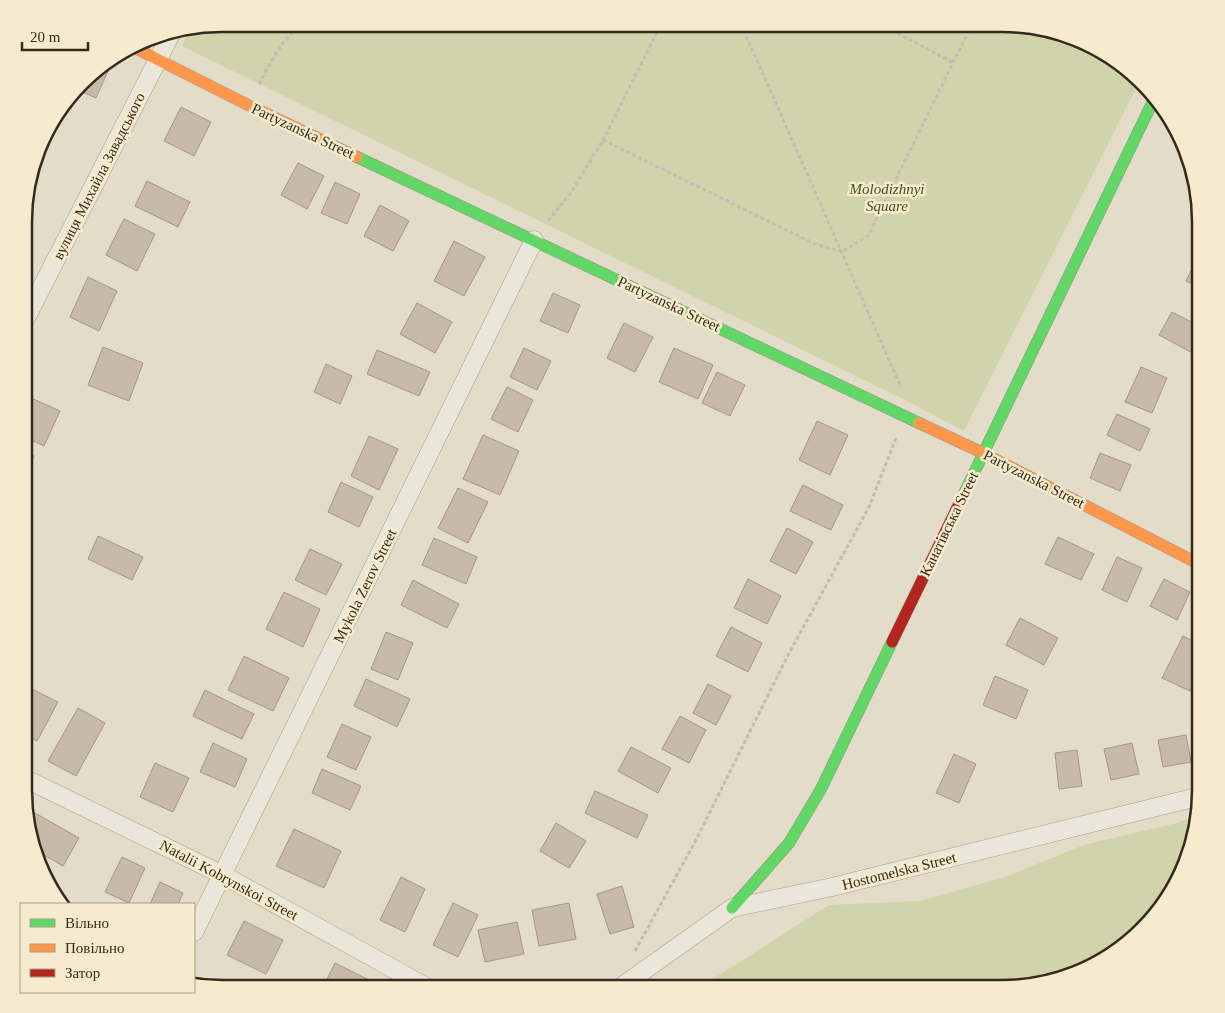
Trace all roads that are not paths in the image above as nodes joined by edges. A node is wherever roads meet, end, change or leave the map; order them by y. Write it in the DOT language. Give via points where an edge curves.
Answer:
graph roads {
  1 [pos="168,41"];
  2 [pos="141,51"];
  3 [pos="159,60"];
  4 [pos="1151,105"];
  5 [pos="534,240"];
  6 [pos="33,304"];
  7 [pos="983,452"];
  8 [pos="1192,560"];
  9 [pos="33,782"];
  10 [pos="1192,798"];
  11 [pos="223,875"];
  12 [pos="732,908"];
  13 [pos="195,930"];
  14 [pos="415,981"];
  15 [pos="629,981"];
  1 -- 3 [label="street, вулиця Михайла Завадського"];
  2 -- 3 [label="street, Partyzanska Street"];
  3 -- 5 [label="street, Partyzanska Street"];
  3 -- 6 [label="street, вулиця Михайла Завадського"];
  4 -- 7 [label="street, Канатівська Street"];
  5 -- 7 [label="street, Partyzanska Street"];
  5 -- 11 [label="street, Mykola Zerov Street"];
  7 -- 8 [label="street, Partyzanska Street"];
  7 -- 12 [label="street, Канатівська Street" via="821,789 789,843"];
  9 -- 11 [label="street, Natalii Kobrynskoi Street"];
  10 -- 12 [label="street, Hostomelska Street" via="832,888"];
  11 -- 13 [label="street, Mykola Zerov Street"];
  11 -- 14 [label="street, Natalii Kobrynskoi Street"];
  12 -- 15 [label="street, Hostomelska Street"];
}
